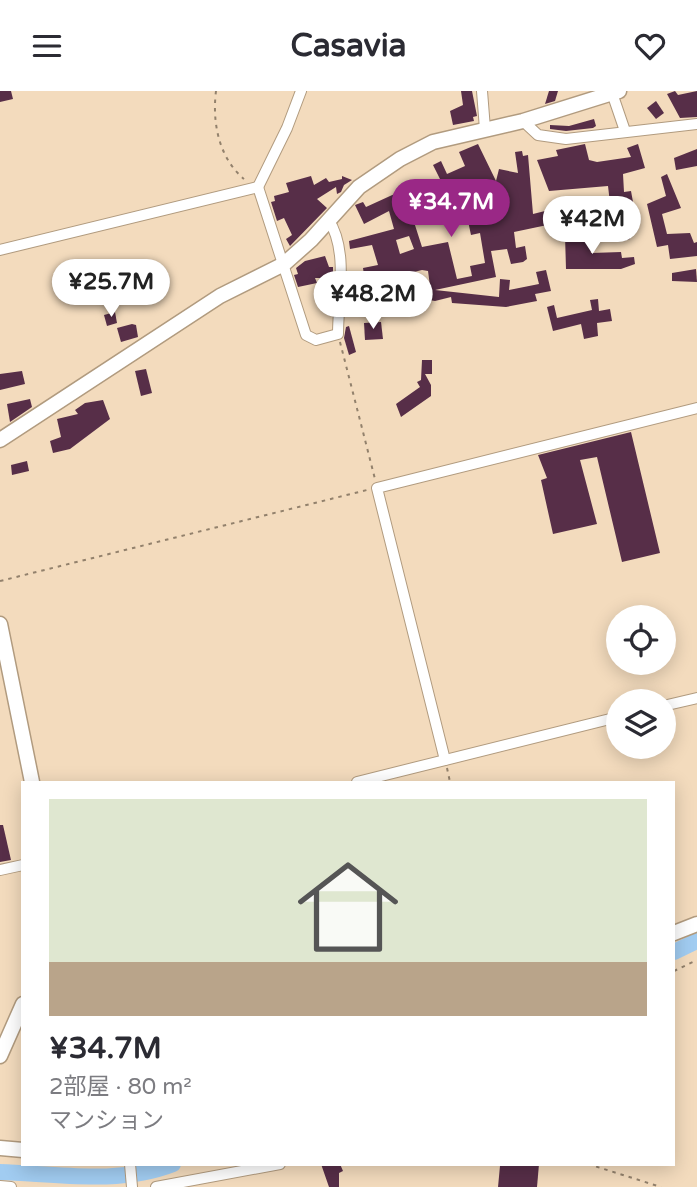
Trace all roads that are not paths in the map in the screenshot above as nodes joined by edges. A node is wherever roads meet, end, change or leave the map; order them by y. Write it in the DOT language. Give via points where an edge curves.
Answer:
graph roads {
  1 [pos="301,91"];
  2 [pos="482,91"];
  3 [pos="616,92"];
  4 [pos="523,121"];
  5 [pos="697,124"];
  6 [pos="485,129"];
  7 [pos="625,131"];
  8 [pos="256,187"];
  9 [pos="328,219"];
  10 [pos="0,250"];
  11 [pos="284,264"];
  12 [pos="697,408"];
  13 [pos="0,440"];
  14 [pos="0,624"];
  15 [pos="697,698"];
  16 [pos="676,703"];
  17 [pos="606,720"];
  18 [pos="444,761"];
  19 [pos="32,781"];
  20 [pos="361,781"];
  21 [pos="21,865"];
  22 [pos="0,870"];
  23 [pos="697,924"];
  24 [pos="675,933"];
  25 [pos="21,1009"];
  26 [pos="0,1056"];
  27 [pos="0,1148"];
  28 [pos="21,1150"];
  29 [pos="130,1166"];
  30 [pos="269,1166"];
  31 [pos="0,1186"];
  32 [pos="12,1187"];
  33 [pos="132,1187"];
  34 [pos="156,1187"];
  1 -- 8 [label="street" via="288,128"];
  2 -- 6 [label="street"];
  3 -- 4 [label="street"];
  3 -- 7 [label="street"];
  4 -- 6 [label="street"];
  4 -- 7 [label="street" via="538,135 566,139"];
  5 -- 7 [label="street"];
  6 -- 9 [label="street" via="432,142 400,159 359,187"];
  8 -- 10 [label="street"];
  8 -- 11 [label="street"];
  9 -- 11 [label="street"];
  9 -- 11 [label="street" via="340,267 338,334 316,340 306,335"];
  11 -- 13 [label="street" via="220,296"];
  12 -- 18 [label="street" via="377,488"];
  14 -- 19 [label="street"];
  15 -- 16 [label="street"];
  17 -- 18 [label="street"];
  18 -- 20 [label="street"];
  21 -- 22 [label="street"];
  23 -- 24 [label="street"];
  25 -- 26 [label="street"];
  27 -- 28 [label="street"];
  29 -- 33 [label="street"];
  30 -- 34 [label="street"];
  31 -- 32 [label="street"];
}
